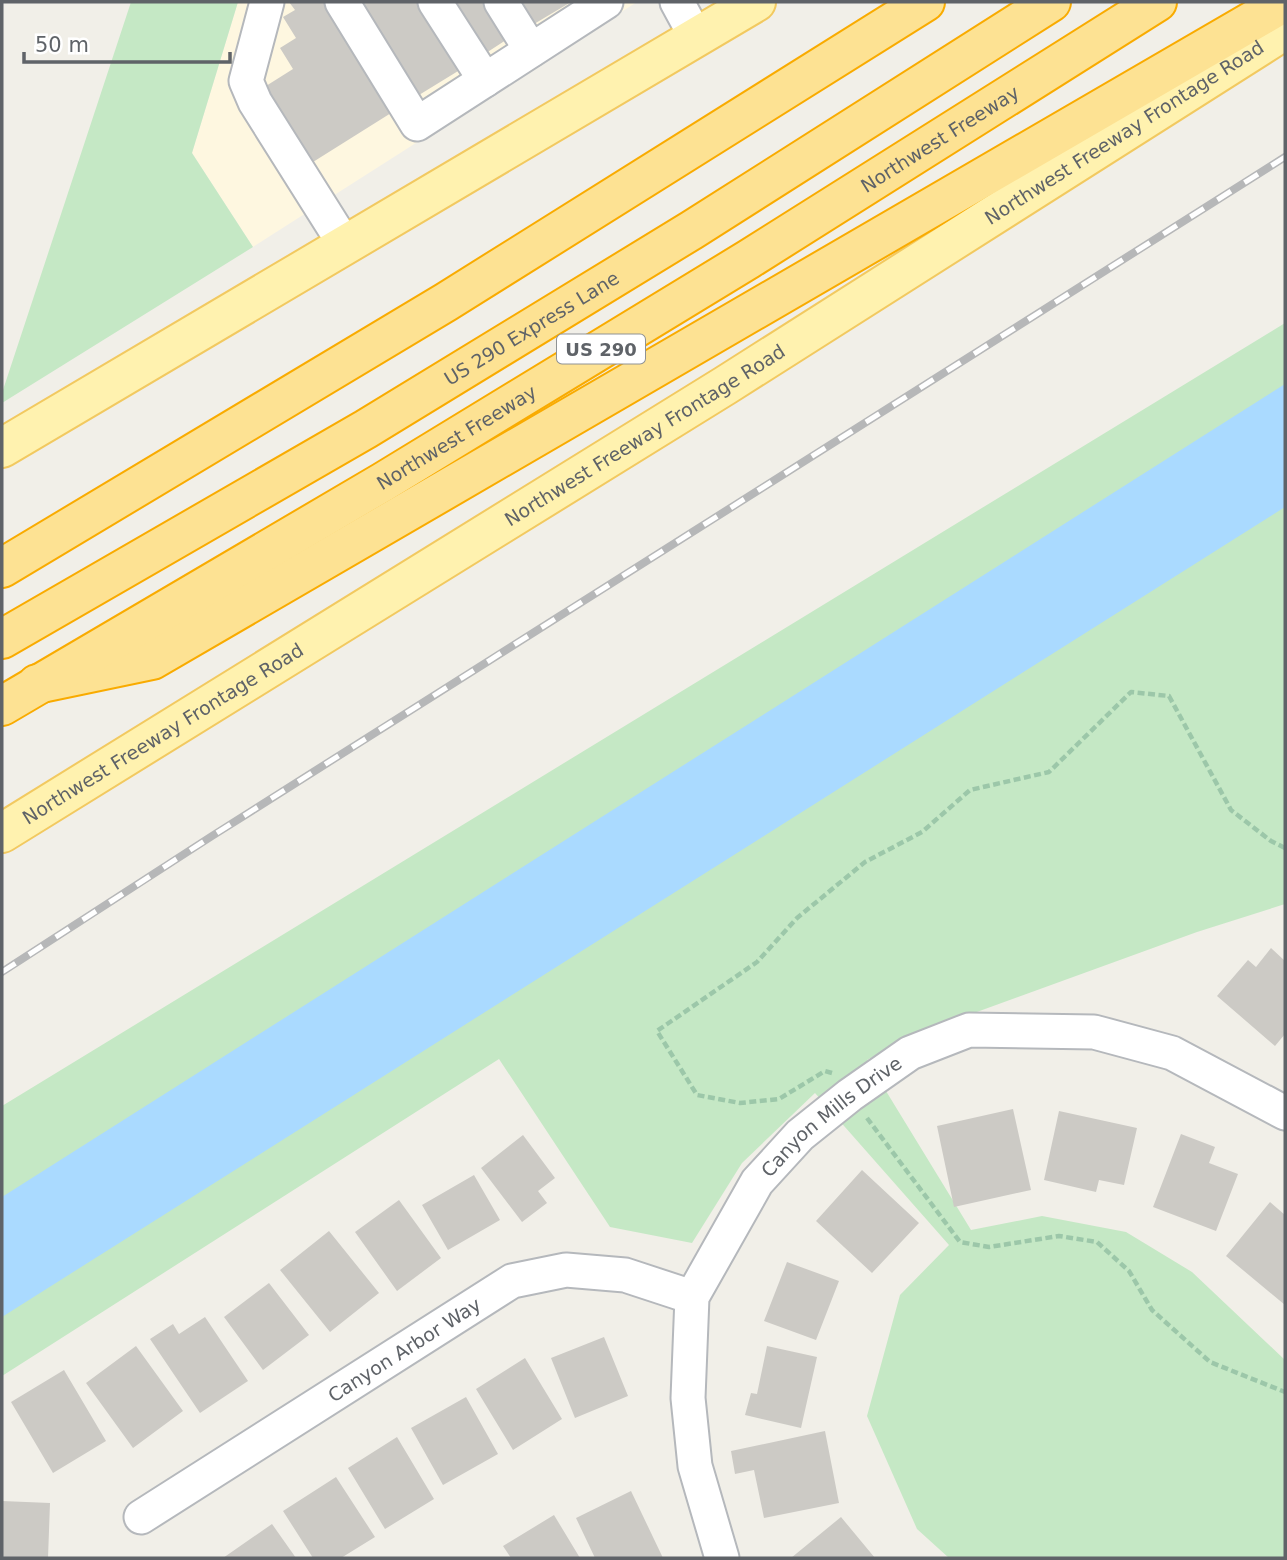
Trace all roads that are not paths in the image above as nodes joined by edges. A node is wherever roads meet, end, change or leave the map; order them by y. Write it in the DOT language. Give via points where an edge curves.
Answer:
graph roads {
  1 [pos="267,2"];
  2 [pos="342,2"];
  3 [pos="435,2"];
  4 [pos="500,2"];
  5 [pos="606,2"];
  6 [pos="677,2"];
  7 [pos="756,2"];
  8 [pos="925,2"];
  9 [pos="1052,2"];
  10 [pos="1157,2"];
  11 [pos="1285,2"];
  12 [pos="1285,30"];
  13 [pos="696,37"];
  14 [pos="531,50"];
  15 [pos="485,80"];
  16 [pos="345,245"];
  17 [pos="2,448"];
  18 [pos="2,568"];
  19 [pos="2,639"];
  20 [pos="37,684"];
  21 [pos="2,706"];
  22 [pos="2,833"];
  23 [pos="1285,1113"];
  24 [pos="692,1297"];
  25 [pos="141,1517"];
  26 [pos="722,1558"];
  1 -- 16 [label="street" via="246,82"];
  2 -- 15 [label="street" via="417,124"];
  3 -- 15 [label="street"];
  4 -- 14 [label="street"];
  5 -- 14 [label="street"];
  6 -- 13 [label="street"];
  7 -- 13 [label="main road"];
  8 -- 18 [label="highway" via="446,302"];
  9 -- 19 [label="highway, US 290 Express Lane" via="366,429"];
  10 -- 20 [label="highway, Northwest Freeway / US 290" via="383,482"];
  11 -- 20 [label="highway" via="152,660"];
  12 -- 22 [label="main road, Northwest Freeway Frontage Road" via="726,385"];
  13 -- 16 [label="main road"];
  14 -- 15 [label="street"];
  16 -- 17 [label="main road"];
  20 -- 21 [label="highway, Northwest Freeway / US 290"];
  23 -- 24 [label="street, Canyon Mills Drive" via="1172,1053 1094,1032 969,1030 910,1053 800,1135 757,1182"];
  24 -- 25 [label="street, Canyon Arbor Way" via="625,1275 566,1270 512,1281"];
  24 -- 26 [label="street, Canyon Mills Drive" via="688,1398 695,1465"];
}
